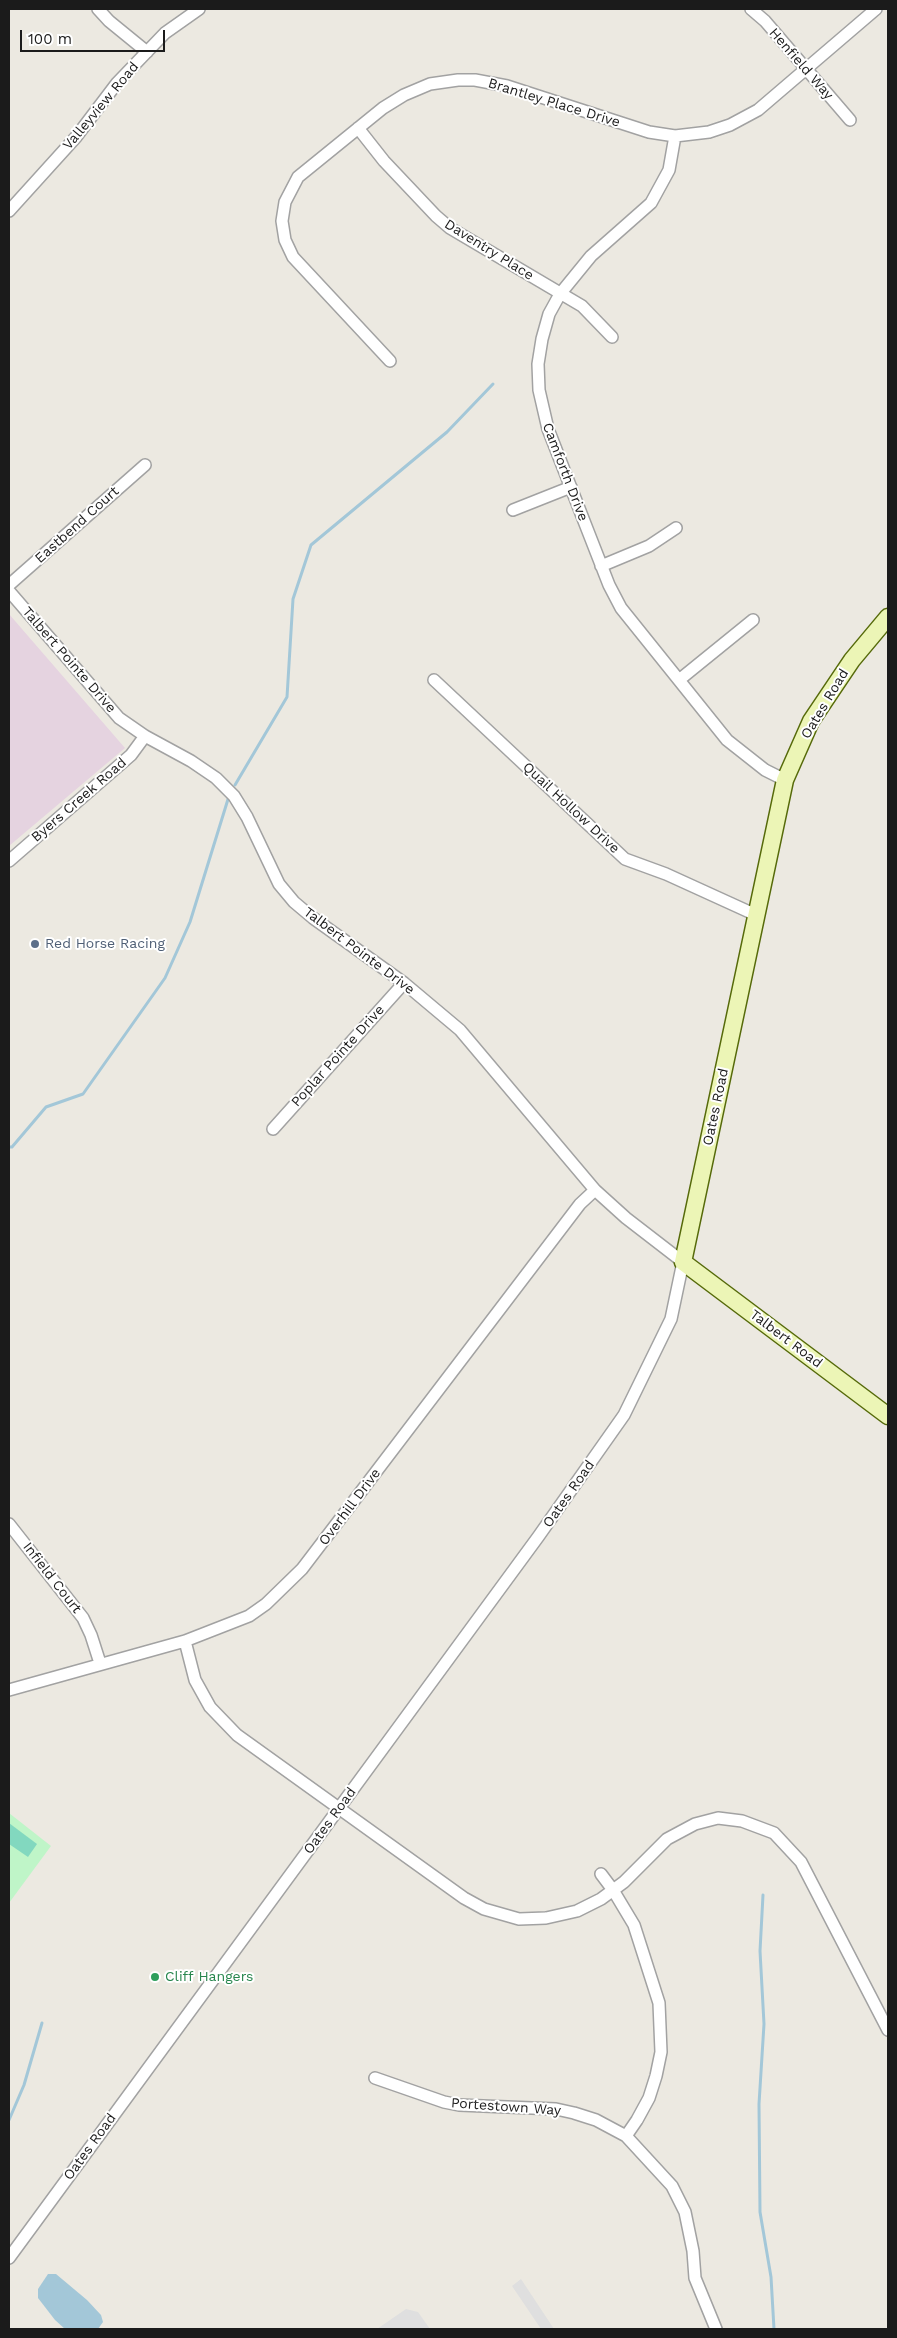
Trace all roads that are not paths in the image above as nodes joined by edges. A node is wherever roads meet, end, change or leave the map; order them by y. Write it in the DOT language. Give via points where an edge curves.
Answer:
graph roads {
  1 [pos="98,9"];
  2 [pos="199,9"];
  3 [pos="751,9"];
  4 [pos="876,9"];
  5 [pos="147,52"];
  6 [pos="806,69"];
  7 [pos="850,120"];
  8 [pos="358,128"];
  9 [pos="675,136"];
  10 [pos="9,211"];
  11 [pos="560,294"];
  12 [pos="612,337"];
  13 [pos="390,361"];
  14 [pos="144,465"];
  15 [pos="571,487"];
  16 [pos="513,510"];
  17 [pos="676,528"];
  18 [pos="601,566"];
  19 [pos="9,585"];
  20 [pos="9,590"];
  21 [pos="888,617"];
  22 [pos="753,620"];
  23 [pos="434,680"];
  24 [pos="679,680"];
  25 [pos="145,736"];
  26 [pos="785,780"];
  27 [pos="9,861"];
  28 [pos="756,915"];
  29 [pos="404,983"];
  30 [pos="273,1129"];
  31 [pos="595,1190"];
  32 [pos="683,1262"];
  33 [pos="888,1416"];
  34 [pos="9,1524"];
  35 [pos="185,1641"];
  36 [pos="100,1663"];
  37 [pos="9,1690"];
  38 [pos="339,1809"];
  39 [pos="601,1874"];
  40 [pos="614,1890"];
  41 [pos="888,2030"];
  42 [pos="375,2078"];
  43 [pos="626,2136"];
  44 [pos="9,2258"];
  45 [pos="716,2329"];
  1 -- 5 [label="street" via="108,22"];
  2 -- 5 [label="street, Valleyview Road" via="166,33"];
  3 -- 6 [label="street, Henfield Way"];
  4 -- 6 [label="street, Brantley Place Drive"];
  5 -- 10 [label="street, Valleyview Road"];
  6 -- 7 [label="street, Henfield Way"];
  6 -- 9 [label="street, Brantley Place Drive" via="758,110 730,125 709,132"];
  8 -- 9 [label="street, Brantley Place Drive" via="404,95 430,84 475,80 507,86 648,132"];
  8 -- 11 [label="street, Daventry Place" via="384,161 450,228"];
  8 -- 13 [label="street, Brantley Place Drive" via="298,177 284,202 283,230 288,249 299,264"];
  9 -- 11 [label="street, Camforth Drive" via="669,170 650,203 591,256"];
  11 -- 12 [label="street, Daventry Place" via="582,306"];
  11 -- 15 [label="street, Camforth Drive" via="542,339 538,377 542,410"];
  14 -- 19 [label="street, Eastbend Court"];
  15 -- 16 [label="street"];
  15 -- 18 [label="street, Camforth Drive"];
  17 -- 18 [label="street" via="649,546"];
  18 -- 24 [label="street, Camforth Drive" via="620,608"];
  20 -- 25 [label="street, Talbert Pointe Drive" via="119,718"];
  21 -- 26 [label="street, Oates Road" via="852,660 811,721"];
  22 -- 24 [label="street"];
  23 -- 28 [label="street, Quail Hollow Drive" via="625,859"];
  24 -- 26 [label="street, Camforth Drive" via="727,740 765,770"];
  25 -- 27 [label="street, Byers Creek Road" via="131,755"];
  25 -- 29 [label="street, Talbert Pointe Drive" via="216,778 234,796 279,884 294,902"];
  26 -- 28 [label="street, Oates Road"];
  28 -- 32 [label="street, Oates Road"];
  29 -- 30 [label="street, Poplar Pointe Drive"];
  29 -- 31 [label="street, Talbert Pointe Drive" via="460,1030"];
  31 -- 32 [label="street, Talbert Pointe Drive"];
  31 -- 35 [label="street, Overhill Drive" via="580,1204 284,1589 249,1616"];
  32 -- 33 [label="street, Talbert Road"];
  32 -- 38 [label="street, Oates Road" via="671,1319 624,1415"];
  34 -- 36 [label="street, Infield Court" via="82,1618"];
  35 -- 36 [label="street, Overhill Drive"];
  35 -- 38 [label="street" via="195,1680 210,1707 237,1735"];
  36 -- 37 [label="street, Overhill Drive"];
  38 -- 40 [label="street" via="484,1909 519,1918 546,1918 577,1911"];
  38 -- 44 [label="street, Oates Road"];
  39 -- 40 [label="street"];
  40 -- 41 [label="street" via="667,1840 695,1824 718,1818 742,1821 774,1833 801,1862"];
  40 -- 43 [label="street" via="634,1925 659,2003 661,2052 656,2076 638,2120"];
  42 -- 43 [label="street, Portestown Way" via="459,2105 574,2113"];
  43 -- 45 [label="street, Portestown Way" via="672,2186 685,2212 695,2278"];
}
